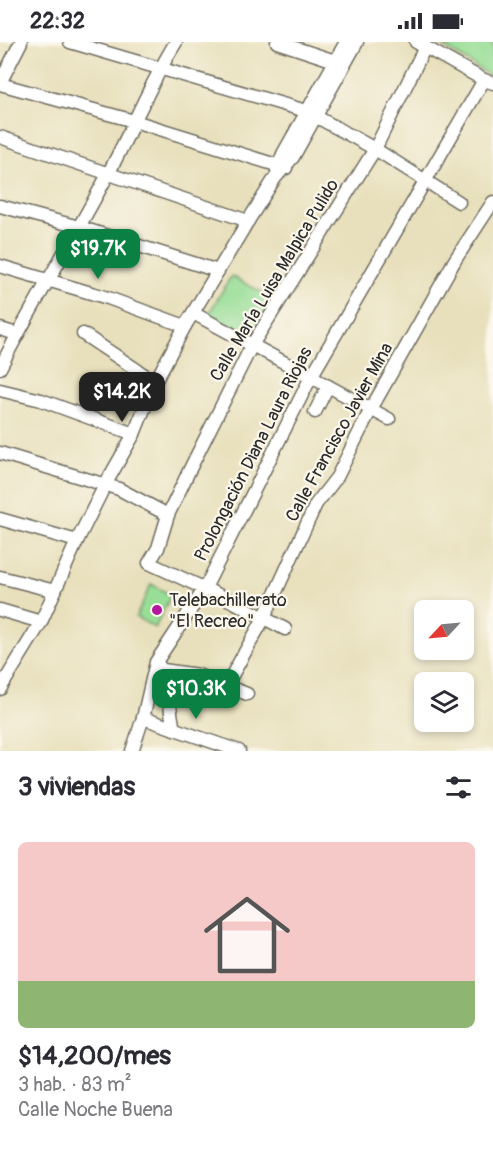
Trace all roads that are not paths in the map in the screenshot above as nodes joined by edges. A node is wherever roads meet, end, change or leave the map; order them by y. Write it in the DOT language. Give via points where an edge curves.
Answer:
graph roads {
  1 [pos="21,42"];
  2 [pos="70,42"];
  3 [pos="176,42"];
  4 [pos="277,42"];
  5 [pos="346,42"];
  6 [pos="357,42"];
  7 [pos="421,45"];
  8 [pos="340,63"];
  9 [pos="159,69"];
  10 [pos="489,81"];
  11 [pos="0,83"];
  12 [pos="311,114"];
  13 [pos="134,121"];
  14 [pos="0,137"];
  15 [pos="375,149"];
  16 [pos="282,166"];
  17 [pos="108,174"];
  18 [pos="425,181"];
  19 [pos="459,202"];
  20 [pos="493,202"];
  21 [pos="0,206"];
  22 [pos="248,221"];
  23 [pos="79,227"];
  24 [pos="0,266"];
  25 [pos="218,271"];
  26 [pos="47,281"];
  27 [pos="193,313"];
  28 [pos="185,326"];
  29 [pos="0,329"];
  30 [pos="17,334"];
  31 [pos="83,334"];
  32 [pos="252,345"];
  33 [pos="0,368"];
  34 [pos="311,377"];
  35 [pos="155,382"];
  36 [pos="328,386"];
  37 [pos="0,390"];
  38 [pos="371,409"];
  39 [pos="315,412"];
  40 [pos="389,419"];
  41 [pos="134,434"];
  42 [pos="0,453"];
  43 [pos="105,485"];
  44 [pos="168,515"];
  45 [pos="0,519"];
  46 [pos="77,541"];
  47 [pos="0,577"];
  48 [pos="205,588"];
  49 [pos="55,591"];
  50 [pos="0,610"];
  51 [pos="264,618"];
  52 [pos="41,622"];
  53 [pos="285,629"];
  54 [pos="159,666"];
  55 [pos="226,686"];
  56 [pos="0,689"];
  57 [pos="246,694"];
  58 [pos="143,718"];
  59 [pos="174,729"];
  60 [pos="214,742"];
  61 [pos="132,751"];
  62 [pos="224,751"];
  63 [pos="239,751"];
  1 -- 11 [label="street"];
  2 -- 9 [label="street"];
  3 -- 9 [label="street"];
  4 -- 8 [label="street"];
  5 -- 8 [label="street"];
  6 -- 8 [label="street"];
  7 -- 10 [label="street"];
  7 -- 15 [label="street, Calle María Luisa Malpica Pulido"];
  8 -- 12 [label="street"];
  9 -- 12 [label="street"];
  9 -- 13 [label="street"];
  10 -- 18 [label="street, Prolongación Diana Laura Riojas"];
  11 -- 13 [label="street"];
  12 -- 15 [label="street"];
  12 -- 16 [label="street"];
  13 -- 16 [label="street"];
  13 -- 17 [label="street"];
  14 -- 17 [label="street"];
  15 -- 18 [label="street"];
  15 -- 32 [label="street, Calle María Luisa Malpica Pulido"];
  16 -- 22 [label="street"];
  17 -- 22 [label="street"];
  17 -- 23 [label="street"];
  18 -- 19 [label="street"];
  18 -- 34 [label="street, Prolongación Diana Laura Riojas"];
  20 -- 38 [label="street, Calle Francisco Javier Mina"];
  21 -- 23 [label="street"];
  22 -- 25 [label="street"];
  23 -- 25 [label="street"];
  23 -- 26 [label="street"];
  24 -- 26 [label="street"];
  25 -- 27 [label="street"];
  26 -- 28 [label="street"];
  26 -- 30 [label="street"];
  27 -- 28 [label="street"];
  27 -- 32 [label="street"];
  28 -- 35 [label="street"];
  29 -- 30 [label="street"];
  30 -- 33 [label="street"];
  31 -- 35 [label="street"];
  32 -- 34 [label="street"];
  32 -- 44 [label="street, Calle María Luisa Malpica Pulido"];
  34 -- 36 [label="street"];
  34 -- 48 [label="street, Prolongación Diana Laura Riojas"];
  35 -- 41 [label="street"];
  36 -- 38 [label="street"];
  36 -- 39 [label="street"];
  37 -- 41 [label="street" via="50,403"];
  38 -- 40 [label="street"];
  38 -- 51 [label="street, Calle Francisco Javier Mina" via="337,477 316,504"];
  41 -- 43 [label="street"];
  42 -- 43 [label="street"];
  43 -- 44 [label="street"];
  43 -- 46 [label="street"];
  44 -- 48 [label="street, Calle María Luisa Malpica Pulido" via="158,548 148,563"];
  45 -- 46 [label="street"];
  46 -- 49 [label="street"];
  47 -- 49 [label="street"];
  48 -- 51 [label="street"];
  48 -- 54 [label="street, Prolongación Diana Laura Riojas"];
  49 -- 52 [label="street"];
  50 -- 52 [label="street"];
  51 -- 53 [label="street"];
  51 -- 55 [label="street, Calle Francisco Javier Mina"];
  52 -- 56 [label="street"];
  54 -- 55 [label="street"];
  54 -- 58 [label="street, Prolongación Diana Laura Riojas"];
  54 -- 59 [label="street"];
  55 -- 57 [label="street"];
  58 -- 59 [label="street"];
  58 -- 61 [label="street, Prolongación Diana Laura Riojas"];
  59 -- 60 [label="street"];
  60 -- 62 [label="street"];
  60 -- 63 [label="street"];
}
